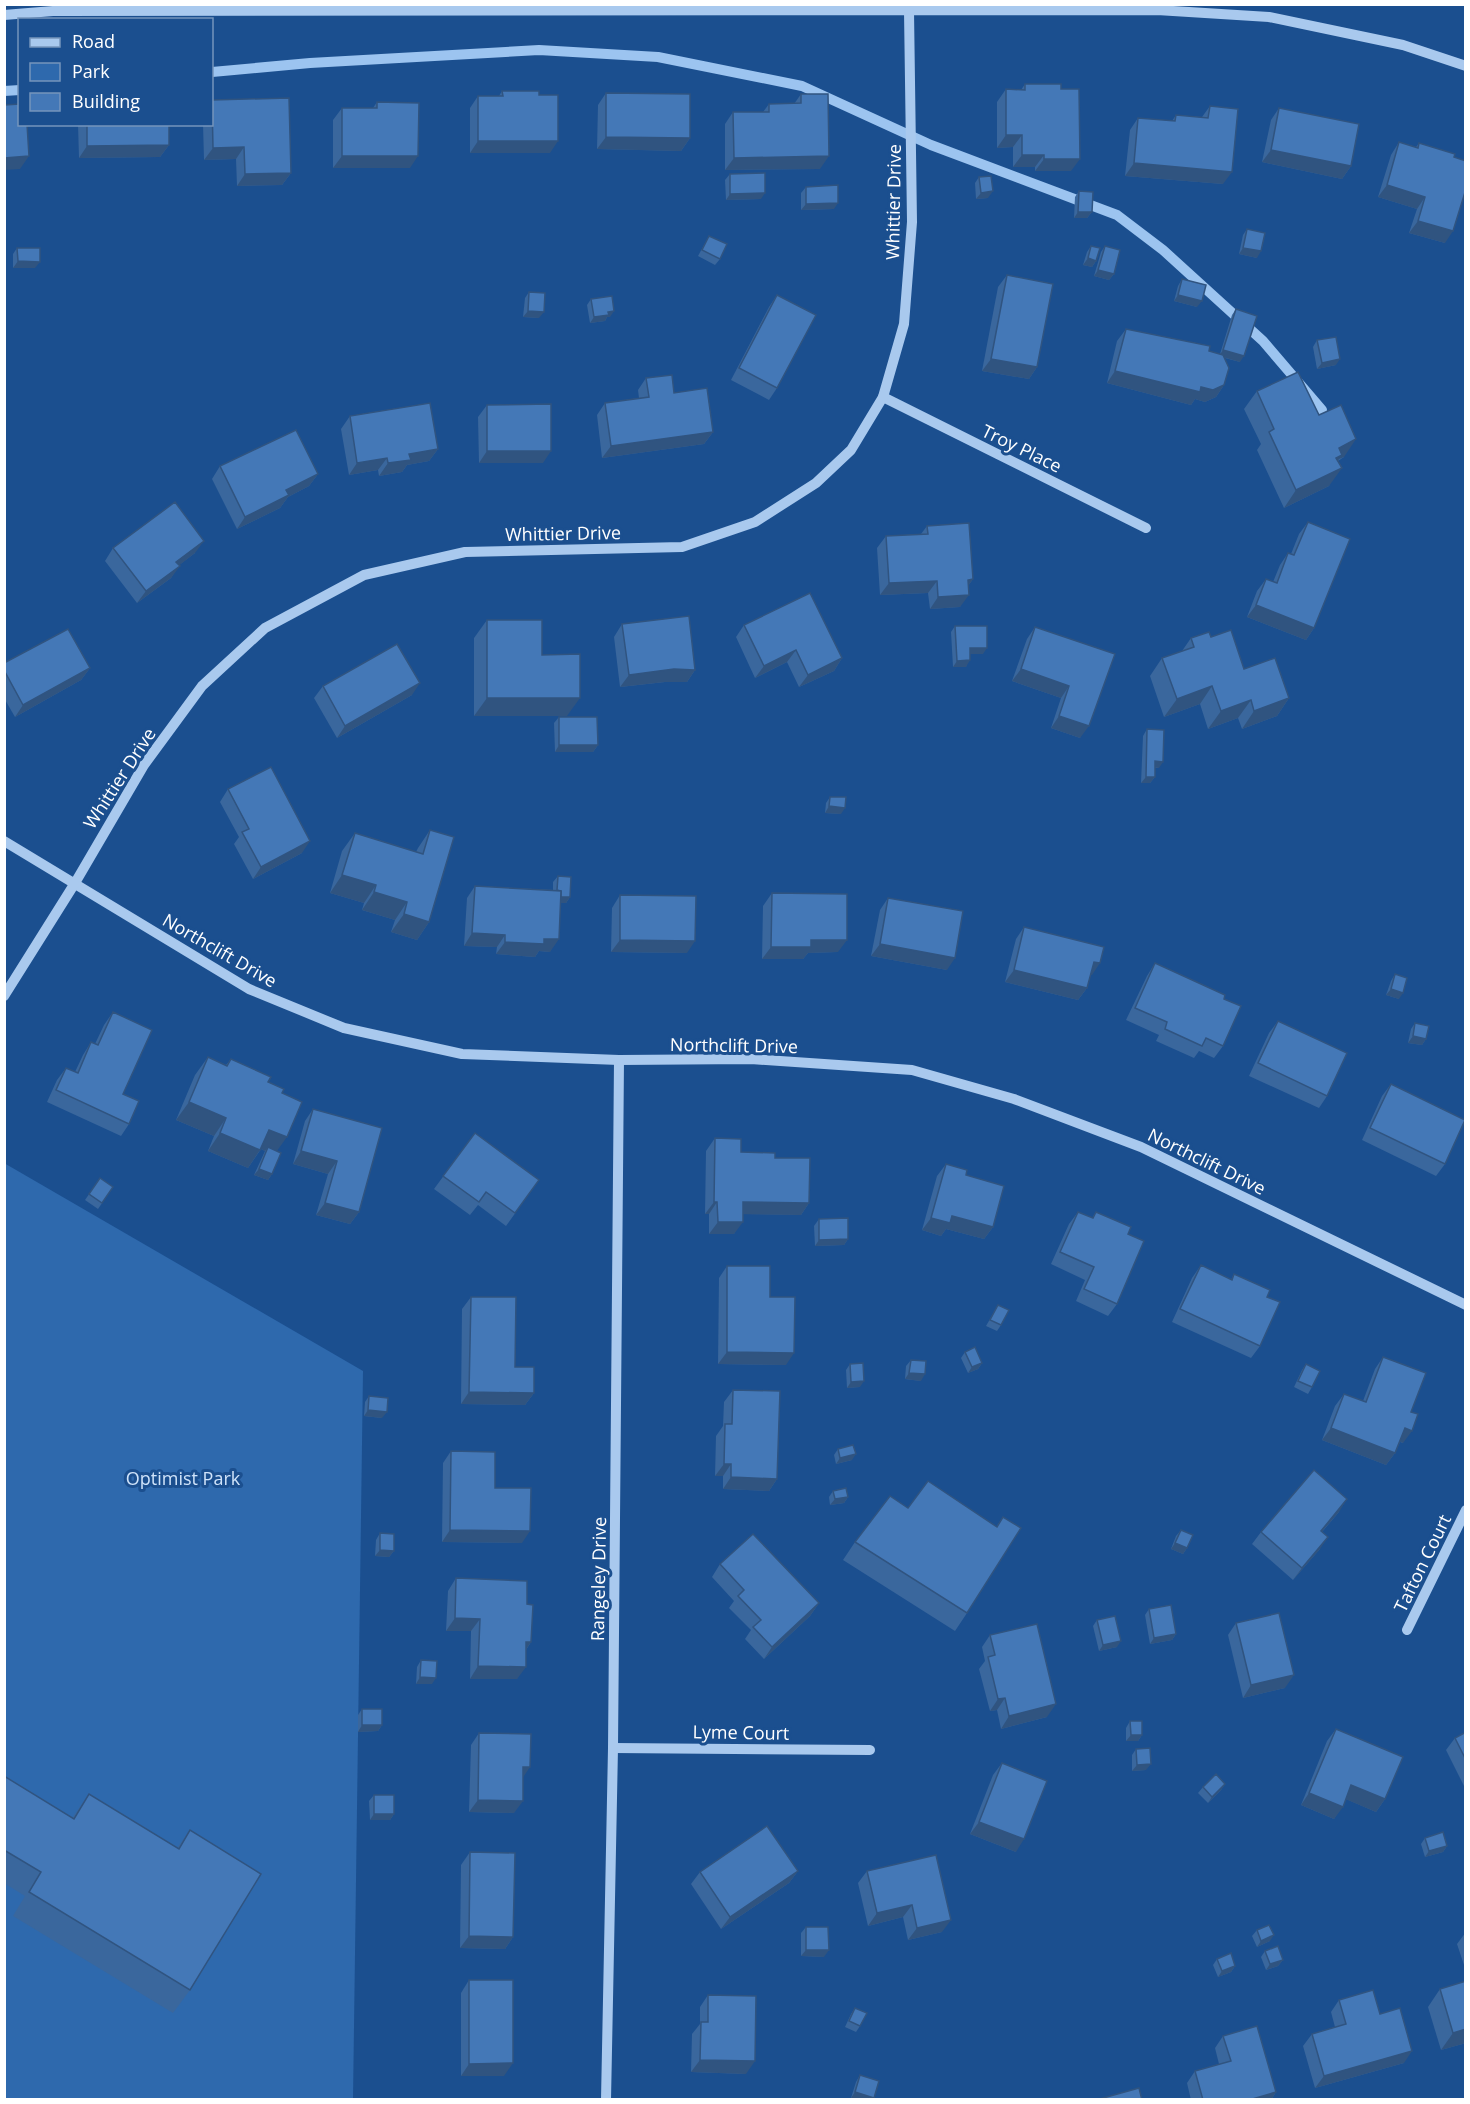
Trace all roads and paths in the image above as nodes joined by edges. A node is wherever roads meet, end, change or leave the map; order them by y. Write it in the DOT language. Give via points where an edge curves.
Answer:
graph roads {
  1 [pos="909,11"];
  2 [pos="4,15"];
  3 [pos="1466,66"];
  4 [pos="883,397"];
  5 [pos="1146,528"];
  6 [pos="4,841"];
  7 [pos="75,883"];
  8 [pos="4,996"];
  9 [pos="620,1060"];
  10 [pos="1466,1305"];
  11 [pos="1466,1510"];
  12 [pos="1407,1630"];
  13 [pos="613,1748"];
  14 [pos="870,1750"];
  15 [pos="606,2100"];
  1 -- 2 [label="street" via="53,11"];
  1 -- 3 [label="street" via="1157,10 1269,17 1403,45"];
  1 -- 4 [label="street, Whittier Drive" via="912,222 904,324"];
  4 -- 5 [label="street, Troy Place"];
  4 -- 7 [label="street, Whittier Drive" via="851,450 816,483 755,522 682,547 465,552 364,575 265,628 202,686 144,765"];
  6 -- 7 [label="street, Northclift Drive"];
  7 -- 8 [label="street, Whittier Drive"];
  7 -- 9 [label="street, Northclift Drive" via="249,989 344,1028 462,1054"];
  9 -- 10 [label="street, Northclift Drive" via="752,1059 912,1070 1014,1099 1141,1147"];
  9 -- 13 [label="street, Rangeley Drive"];
  11 -- 12 [label="street, Tafton Court"];
  13 -- 14 [label="street, Lyme Court"];
  13 -- 15 [label="street, Rangeley Drive"];
}
